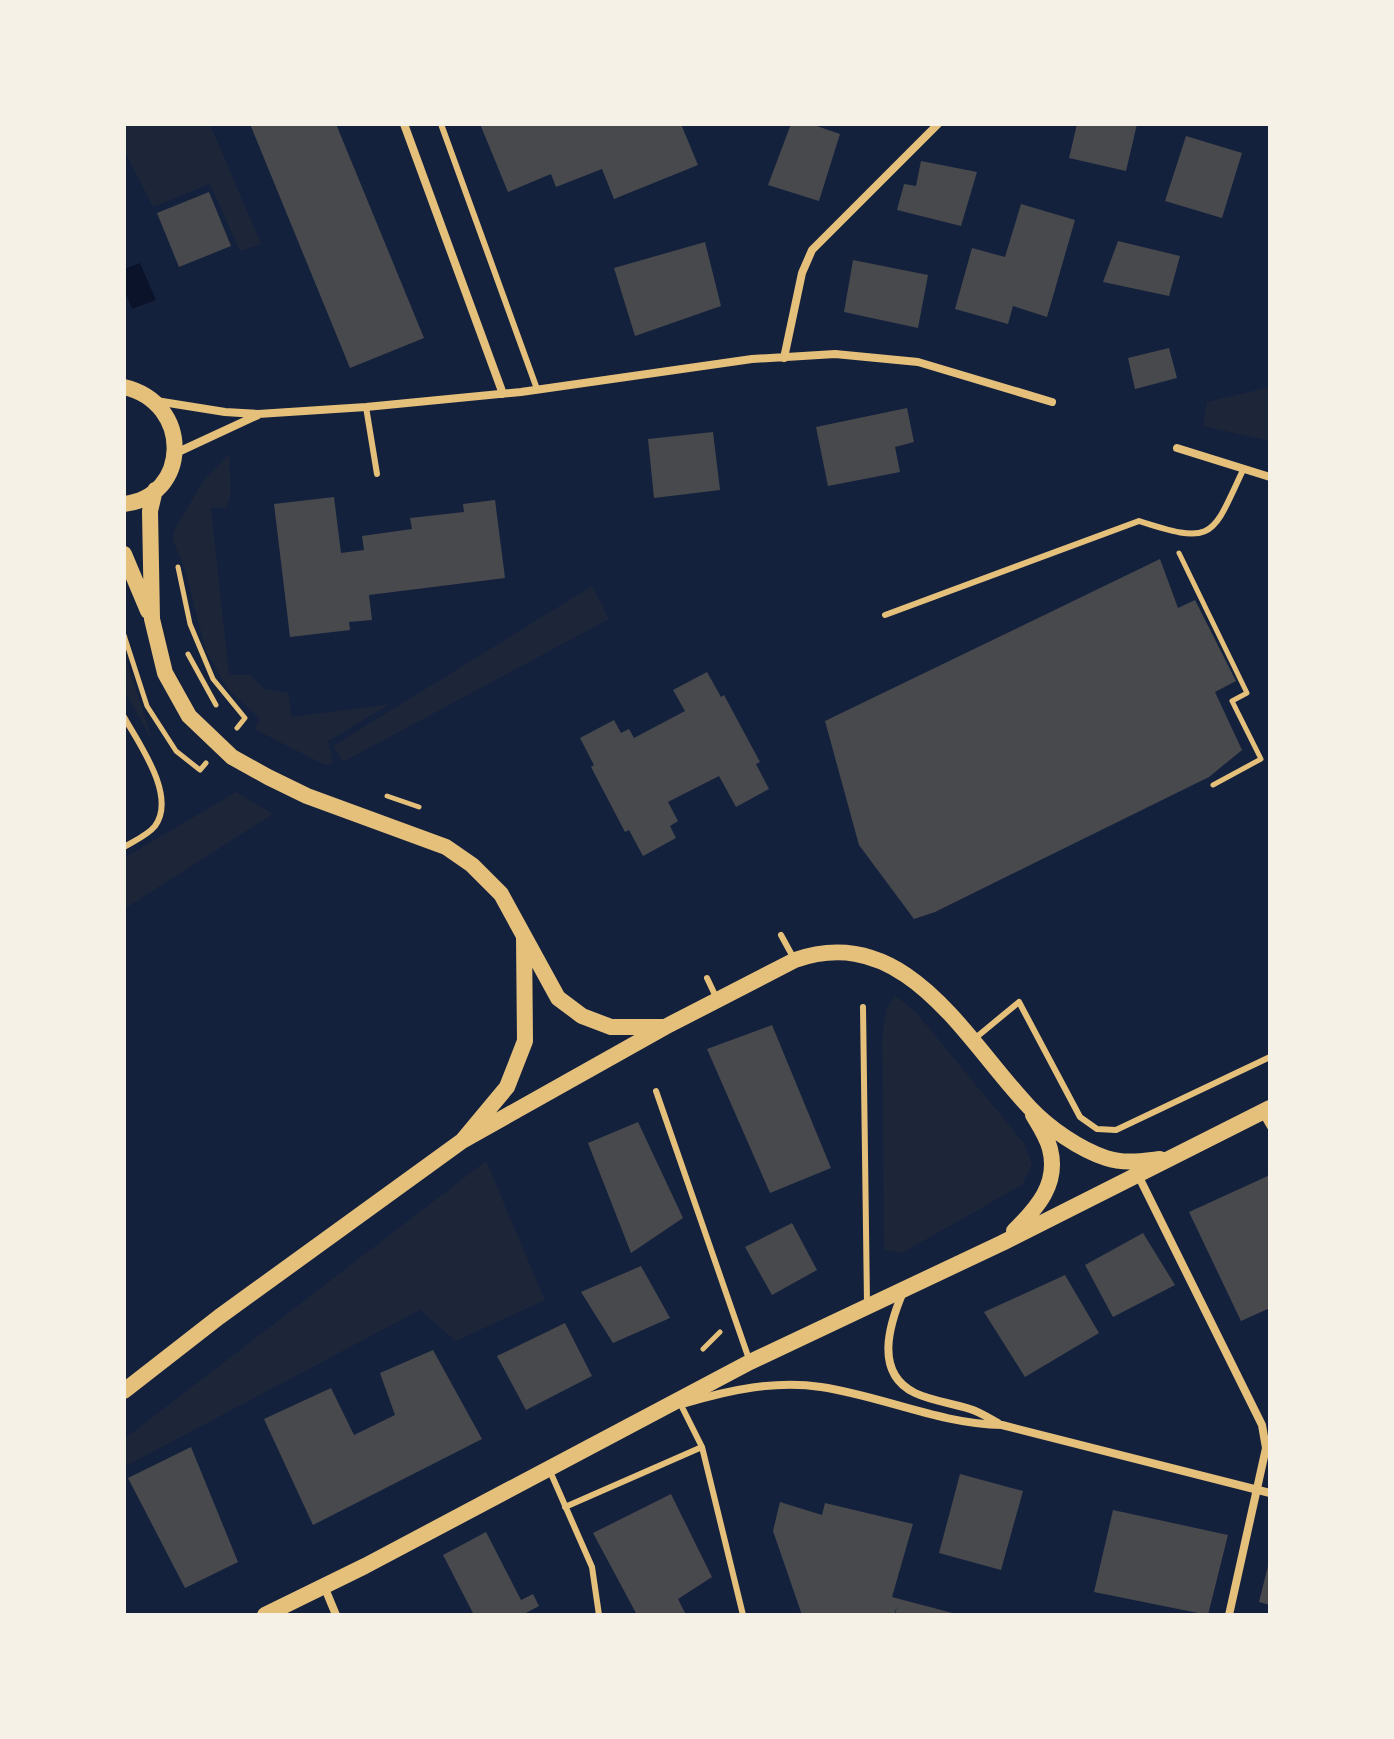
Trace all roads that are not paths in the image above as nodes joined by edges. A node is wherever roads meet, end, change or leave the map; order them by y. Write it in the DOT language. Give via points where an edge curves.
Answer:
graph roads {
  1 [pos="404,124"];
  2 [pos="441,124"];
  3 [pos="938,124"];
  4 [pos="784,358"];
  5 [pos="124,387"];
  6 [pos="537,389"];
  7 [pos="503,394"];
  8 [pos="156,401"];
  9 [pos="1052,402"];
  10 [pos="366,407"];
  11 [pos="258,414"];
  12 [pos="1177,448"];
  13 [pos="175,454"];
  14 [pos="1243,470"];
  15 [pos="377,474"];
  16 [pos="1270,477"];
  17 [pos="155,490"];
  18 [pos="124,504"];
  19 [pos="124,554"];
  20 [pos="885,615"];
  21 [pos="152,619"];
  22 [pos="124,717"];
  23 [pos="124,847"];
  24 [pos="524,931"];
  25 [pos="781,935"];
  26 [pos="795,960"];
  27 [pos="707,978"];
  28 [pos="718,1000"];
  29 [pos="863,1007"];
  30 [pos="665,1027"];
  31 [pos="973,1040"];
  32 [pos="1270,1057"];
  33 [pos="656,1091"];
  34 [pos="1031,1110"];
  35 [pos="1267,1116"];
  36 [pos="462,1141"];
  37 [pos="1170,1158"];
  38 [pos="1137,1175"];
  39 [pos="1002,1243"];
  40 [pos="904,1288"];
  41 [pos="867,1307"];
  42 [pos="750,1362"];
  43 [pos="124,1391"];
  44 [pos="681,1405"];
  45 [pos="643,1417"];
  46 [pos="1002,1425"];
  47 [pos="702,1447"];
  48 [pos="549,1469"];
  49 [pos="1259,1490"];
  50 [pos="1270,1493"];
  51 [pos="565,1507"];
  52 [pos="324,1586"];
  53 [pos="265,1615"];
  54 [pos="336,1615"];
  55 [pos="599,1615"];
  56 [pos="743,1615"];
  57 [pos="1229,1615"];
  1 -- 7 [label="street"];
  2 -- 6 [label="lane"];
  3 -- 4 [label="street" via="812,250"];
  4 -- 6 [label="street"];
  4 -- 9 [label="street" via="835,354 918,362"];
  5 -- 8 [label="main road"];
  6 -- 7 [label="street"];
  7 -- 10 [label="street"];
  8 -- 11 [label="street"];
  8 -- 13 [label="main road" via="172,425"];
  10 -- 11 [label="street"];
  10 -- 15 [label="lane"];
  11 -- 13 [label="street"];
  12 -- 14 [label="street"];
  13 -- 17 [label="main road"];
  14 -- 16 [label="street"];
  14 -- 20 [label="lane" via="1211,530 1196,534 1139,521"];
  17 -- 18 [label="main road"];
  17 -- 21 [label="main road" via="150,511"];
  19 -- 21 [label="main road"];
  21 -- 24 [label="main road" via="165,673 189,716 232,757 307,796 446,847 501,894"];
  22 -- 23 [label="lane" via="161,790 161,813 154,827"];
  24 -- 30 [label="main road" via="558,998 569,1007 611,1027"];
  24 -- 36 [label="main road" via="525,1041 507,1087"];
  25 -- 26 [label="lane"];
  26 -- 28 [label="main road"];
  26 -- 31 [label="main road" via="849,952 892,964"];
  27 -- 28 [label="lane"];
  28 -- 30 [label="main road"];
  29 -- 41 [label="lane"];
  30 -- 36 [label="main road"];
  31 -- 32 [label="lane" via="1019,1002 1080,1117 1097,1129 1116,1130"];
  31 -- 34 [label="main road"];
  33 -- 42 [label="lane"];
  34 -- 37 [label="main road" via="1076,1144 1108,1159"];
  34 -- 39 [label="main road" via="1050,1149 1051,1175 1037,1208"];
  35 -- 37 [label="main road"];
  36 -- 43 [label="main road"];
  37 -- 38 [label="main road"];
  38 -- 39 [label="main road"];
  38 -- 49 [label="street" via="1262,1425 1266,1448"];
  39 -- 40 [label="main road"];
  40 -- 41 [label="main road"];
  40 -- 46 [label="street" via="890,1321 888,1347 900,1382 915,1393 973,1410"];
  41 -- 42 [label="main road"];
  42 -- 45 [label="main road"];
  44 -- 45 [label="street"];
  44 -- 46 [label="street" via="782,1384 821,1387 972,1425"];
  44 -- 47 [label="lane"];
  45 -- 48 [label="main road"];
  46 -- 49 [label="street"];
  47 -- 51 [label="lane"];
  47 -- 56 [label="lane"];
  48 -- 51 [label="lane"];
  48 -- 52 [label="main road"];
  49 -- 50 [label="street"];
  49 -- 57 [label="street"];
  51 -- 55 [label="lane" via="592,1567"];
  52 -- 53 [label="main road"];
  52 -- 54 [label="street"];
}
